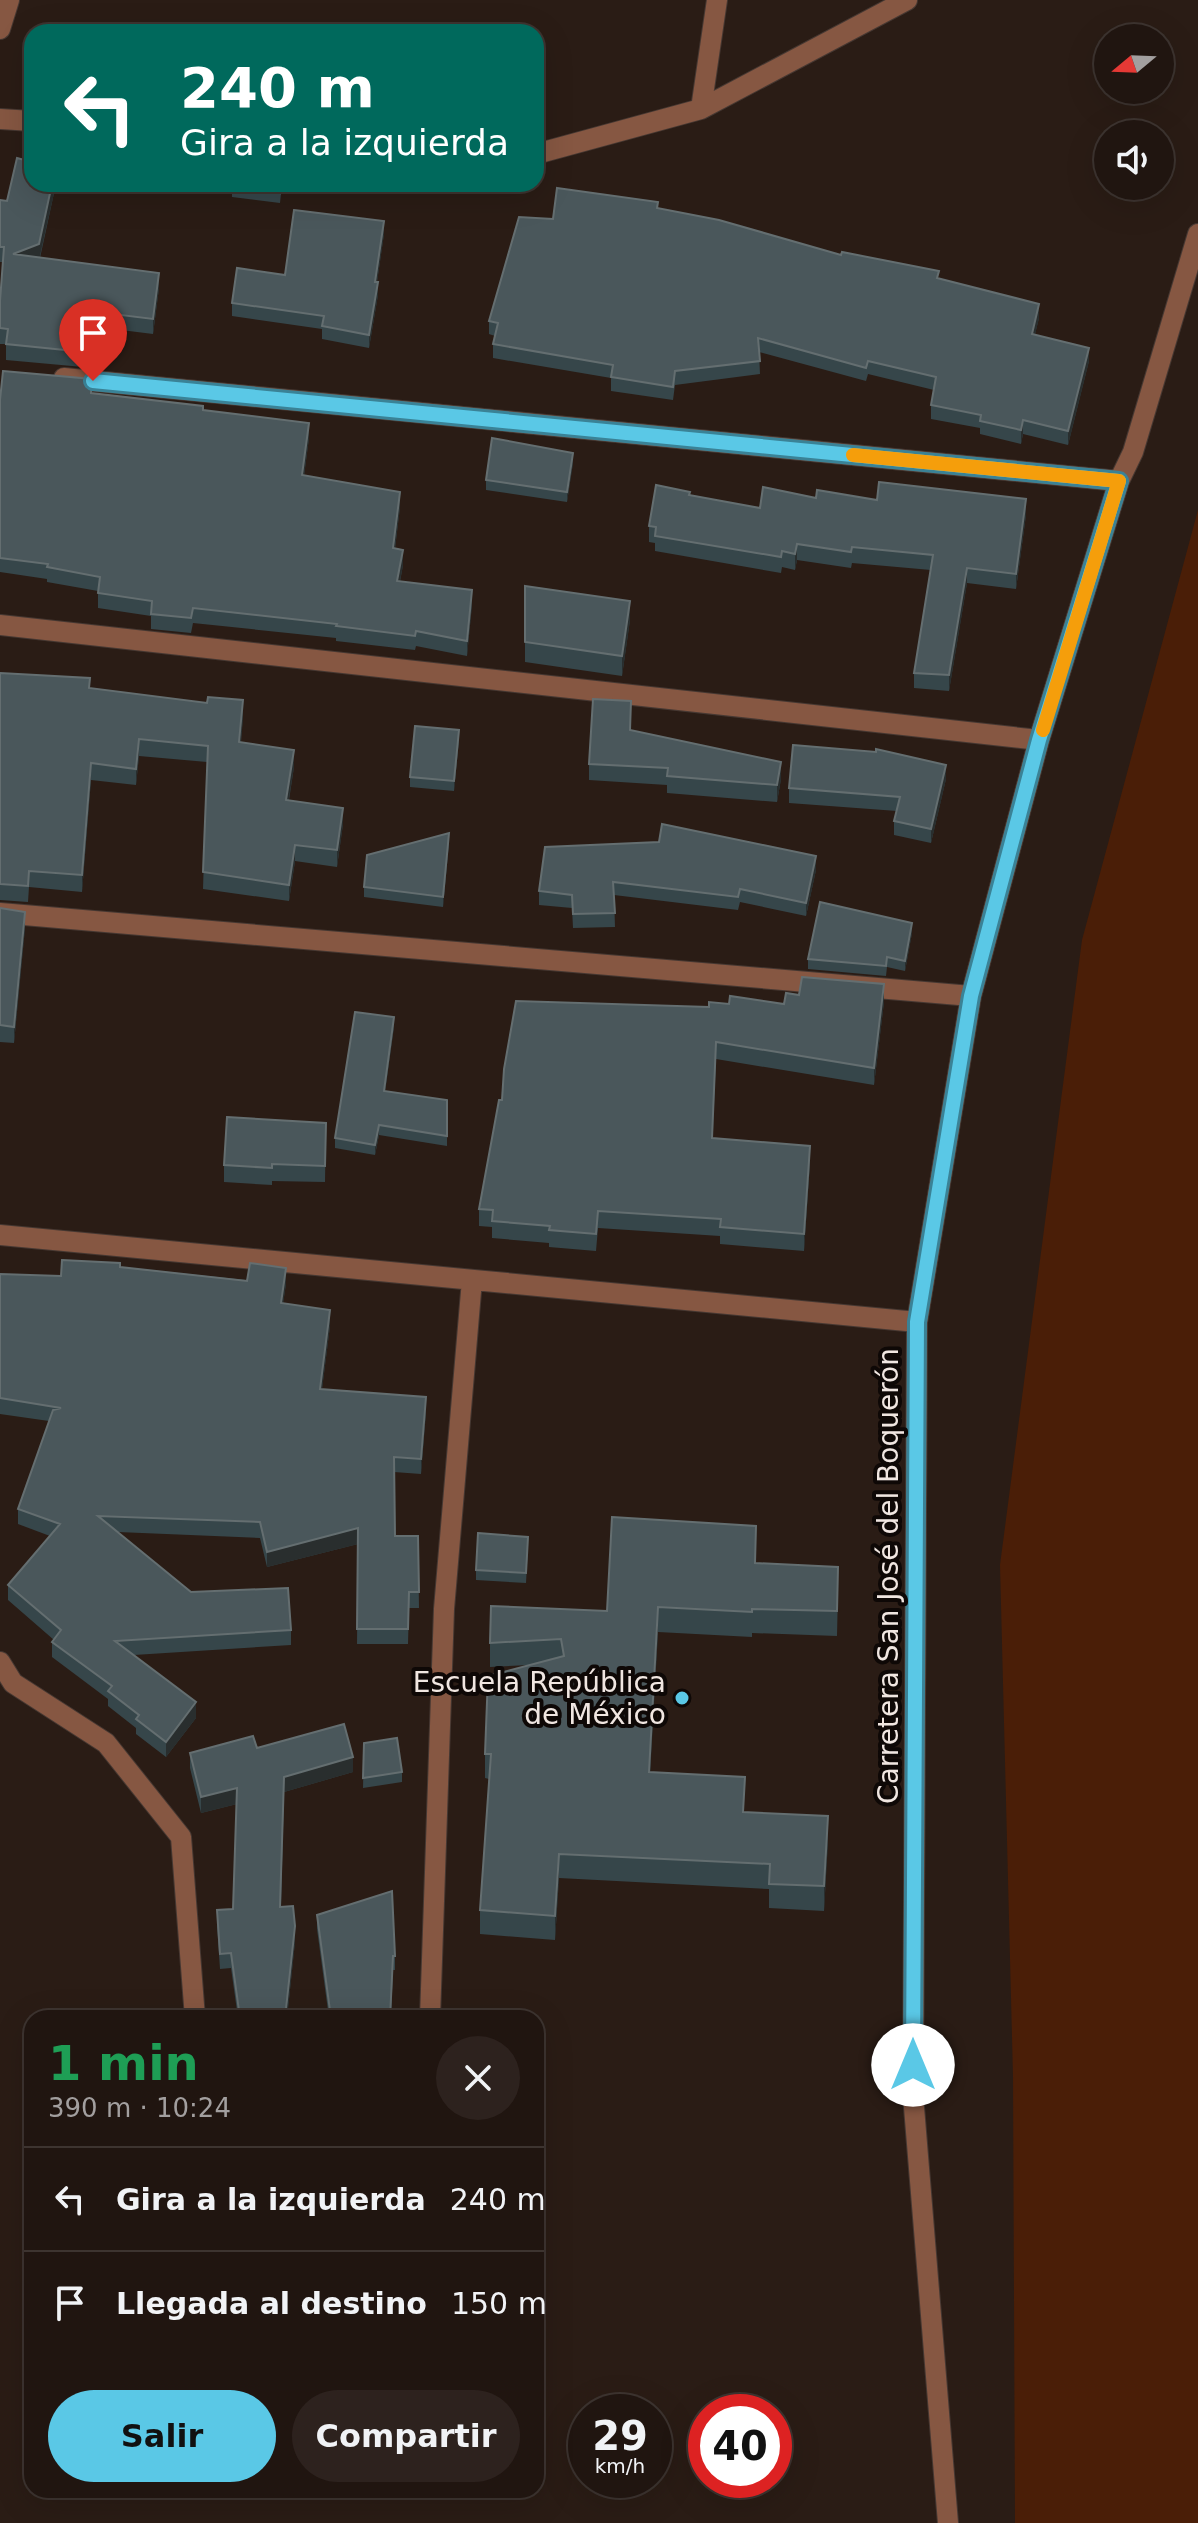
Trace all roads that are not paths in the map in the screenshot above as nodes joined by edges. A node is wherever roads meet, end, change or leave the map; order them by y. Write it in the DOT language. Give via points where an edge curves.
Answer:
graph roads {
  1 [pos="9,0"];
  2 [pos="717,0"];
  3 [pos="907,0"];
  4 [pos="0,29"];
  5 [pos="701,109"];
  6 [pos="0,119"];
  7 [pos="24,120"];
  8 [pos="544,152"];
  9 [pos="1198,234"];
  10 [pos="47,377"];
  11 [pos="1119,481"];
  12 [pos="0,625"];
  13 [pos="1039,740"];
  14 [pos="0,913"];
  15 [pos="971,996"];
  16 [pos="0,1235"];
  17 [pos="472,1280"];
  18 [pos="917,1322"];
  19 [pos="0,1662"];
  20 [pos="194,2010"];
  21 [pos="430,2010"];
  22 [pos="948,2523"];
  1 -- 4 [label="street"];
  2 -- 5 [label="street"];
  3 -- 5 [label="street"];
  5 -- 8 [label="street"];
  6 -- 7 [label="street"];
  9 -- 11 [label="street, Carretera San José del Boquerón" via="1133,452"];
  10 -- 11 [label="street"];
  11 -- 13 [label="street, Carretera San José del Boquerón"];
  12 -- 13 [label="street"];
  13 -- 15 [label="street, Carretera San José del Boquerón"];
  14 -- 15 [label="street"];
  15 -- 18 [label="street, Carretera San José del Boquerón"];
  16 -- 17 [label="street"];
  17 -- 18 [label="street"];
  17 -- 21 [label="street" via="444,1609"];
  18 -- 22 [label="street, Carretera San José del Boquerón" via="913,2095"];
  19 -- 20 [label="street" via="13,1683 106,1743 181,1837"];
}
